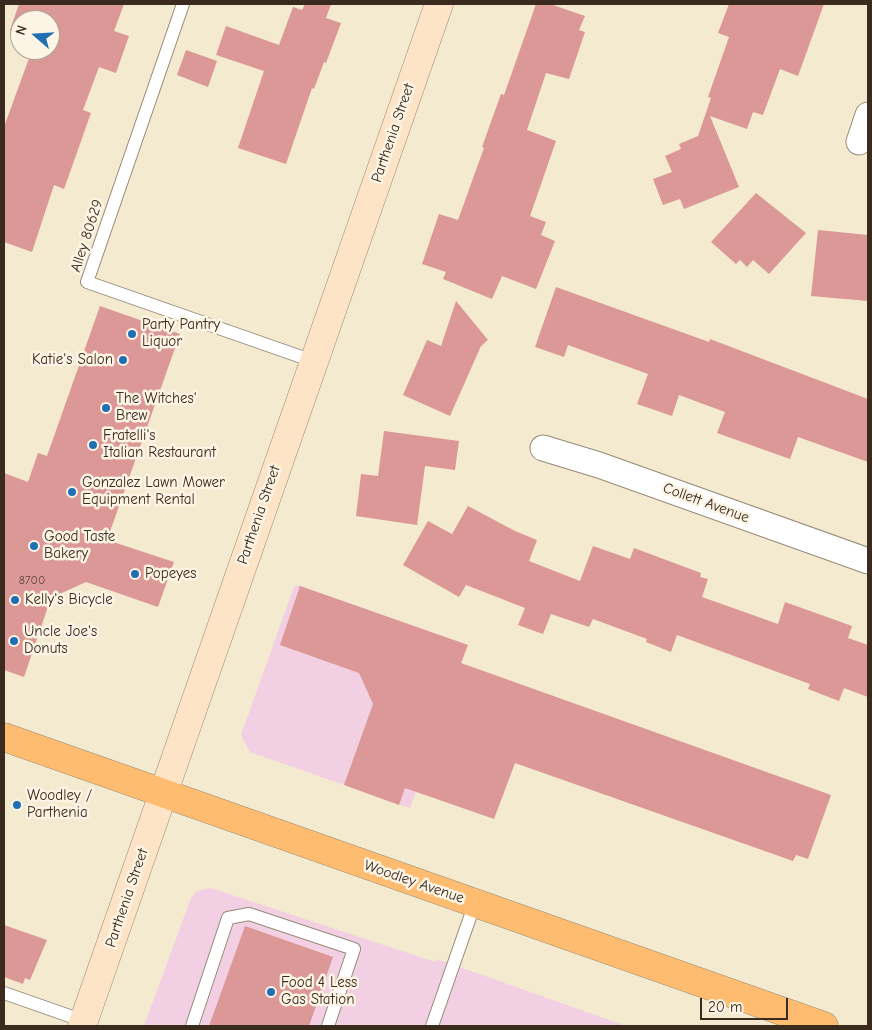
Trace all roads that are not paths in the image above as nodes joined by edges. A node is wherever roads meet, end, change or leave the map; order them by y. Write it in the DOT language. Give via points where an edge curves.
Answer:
graph roads {
  1 [pos="183,4"];
  2 [pos="439,4"];
  3 [pos="868,115"];
  4 [pos="859,142"];
  5 [pos="313,361"];
  6 [pos="543,448"];
  7 [pos="868,561"];
  8 [pos="4,738"];
  9 [pos="162,794"];
  10 [pos="475,903"];
  11 [pos="4,994"];
  12 [pos="791,1021"];
  13 [pos="83,1024"];
  14 [pos="192,1026"];
  15 [pos="328,1026"];
  16 [pos="432,1026"];
  17 [pos="824,1026"];
  1 -- 5 [label="lane, Alley 80629" via="87,282"];
  2 -- 5 [label="main road, Parthenia Street"];
  3 -- 4 [label="street"];
  5 -- 9 [label="main road, Parthenia Street"];
  6 -- 7 [label="street, Collett Avenue"];
  8 -- 9 [label="main road, Woodley Avenue"];
  9 -- 10 [label="main road, Woodley Avenue"];
  9 -- 13 [label="main road, Parthenia Street"];
  10 -- 12 [label="main road, Woodley Avenue"];
  10 -- 16 [label="lane"];
  11 -- 13 [label="lane"];
  12 -- 17 [label="main road, Woodley Avenue"];
  14 -- 15 [label="lane" via="228,918 250,914 354,949"];
}
